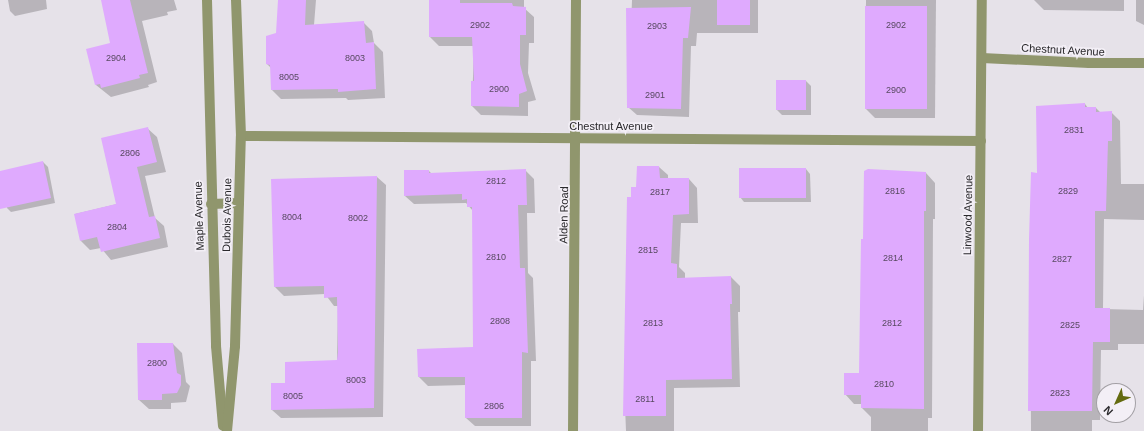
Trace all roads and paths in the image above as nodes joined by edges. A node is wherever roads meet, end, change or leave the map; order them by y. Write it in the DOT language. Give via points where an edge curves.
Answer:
graph roads {
  1 [pos="207,0"];
  2 [pos="236,0"];
  3 [pos="576,0"];
  4 [pos="982,0"];
  5 [pos="982,58"];
  6 [pos="1144,63"];
  7 [pos="241,136"];
  8 [pos="577,138"];
  9 [pos="981,141"];
  10 [pos="239,203"];
  11 [pos="210,204"];
  12 [pos="224,431"];
  13 [pos="227,431"];
  14 [pos="573,431"];
  15 [pos="978,431"];
  1 -- 11 [label="street, Maple Avenue"];
  2 -- 7 [label="street, Dubois Avenue"];
  3 -- 8 [label="street, Alden Road"];
  4 -- 5 [label="street, Linwood Avenue"];
  5 -- 6 [label="street, Chestnut Avenue"];
  5 -- 9 [label="street, Linwood Avenue"];
  7 -- 8 [label="street, Chestnut Avenue"];
  7 -- 10 [label="street, Dubois Avenue"];
  8 -- 9 [label="street, Chestnut Avenue"];
  8 -- 14 [label="street, Alden Road"];
  9 -- 15 [label="street, Linwood Avenue"];
  10 -- 11 [label="street"];
  10 -- 13 [label="street, Dubois Avenue" via="236,346"];
  11 -- 12 [label="street, Maple Avenue" via="216,346"];
}
